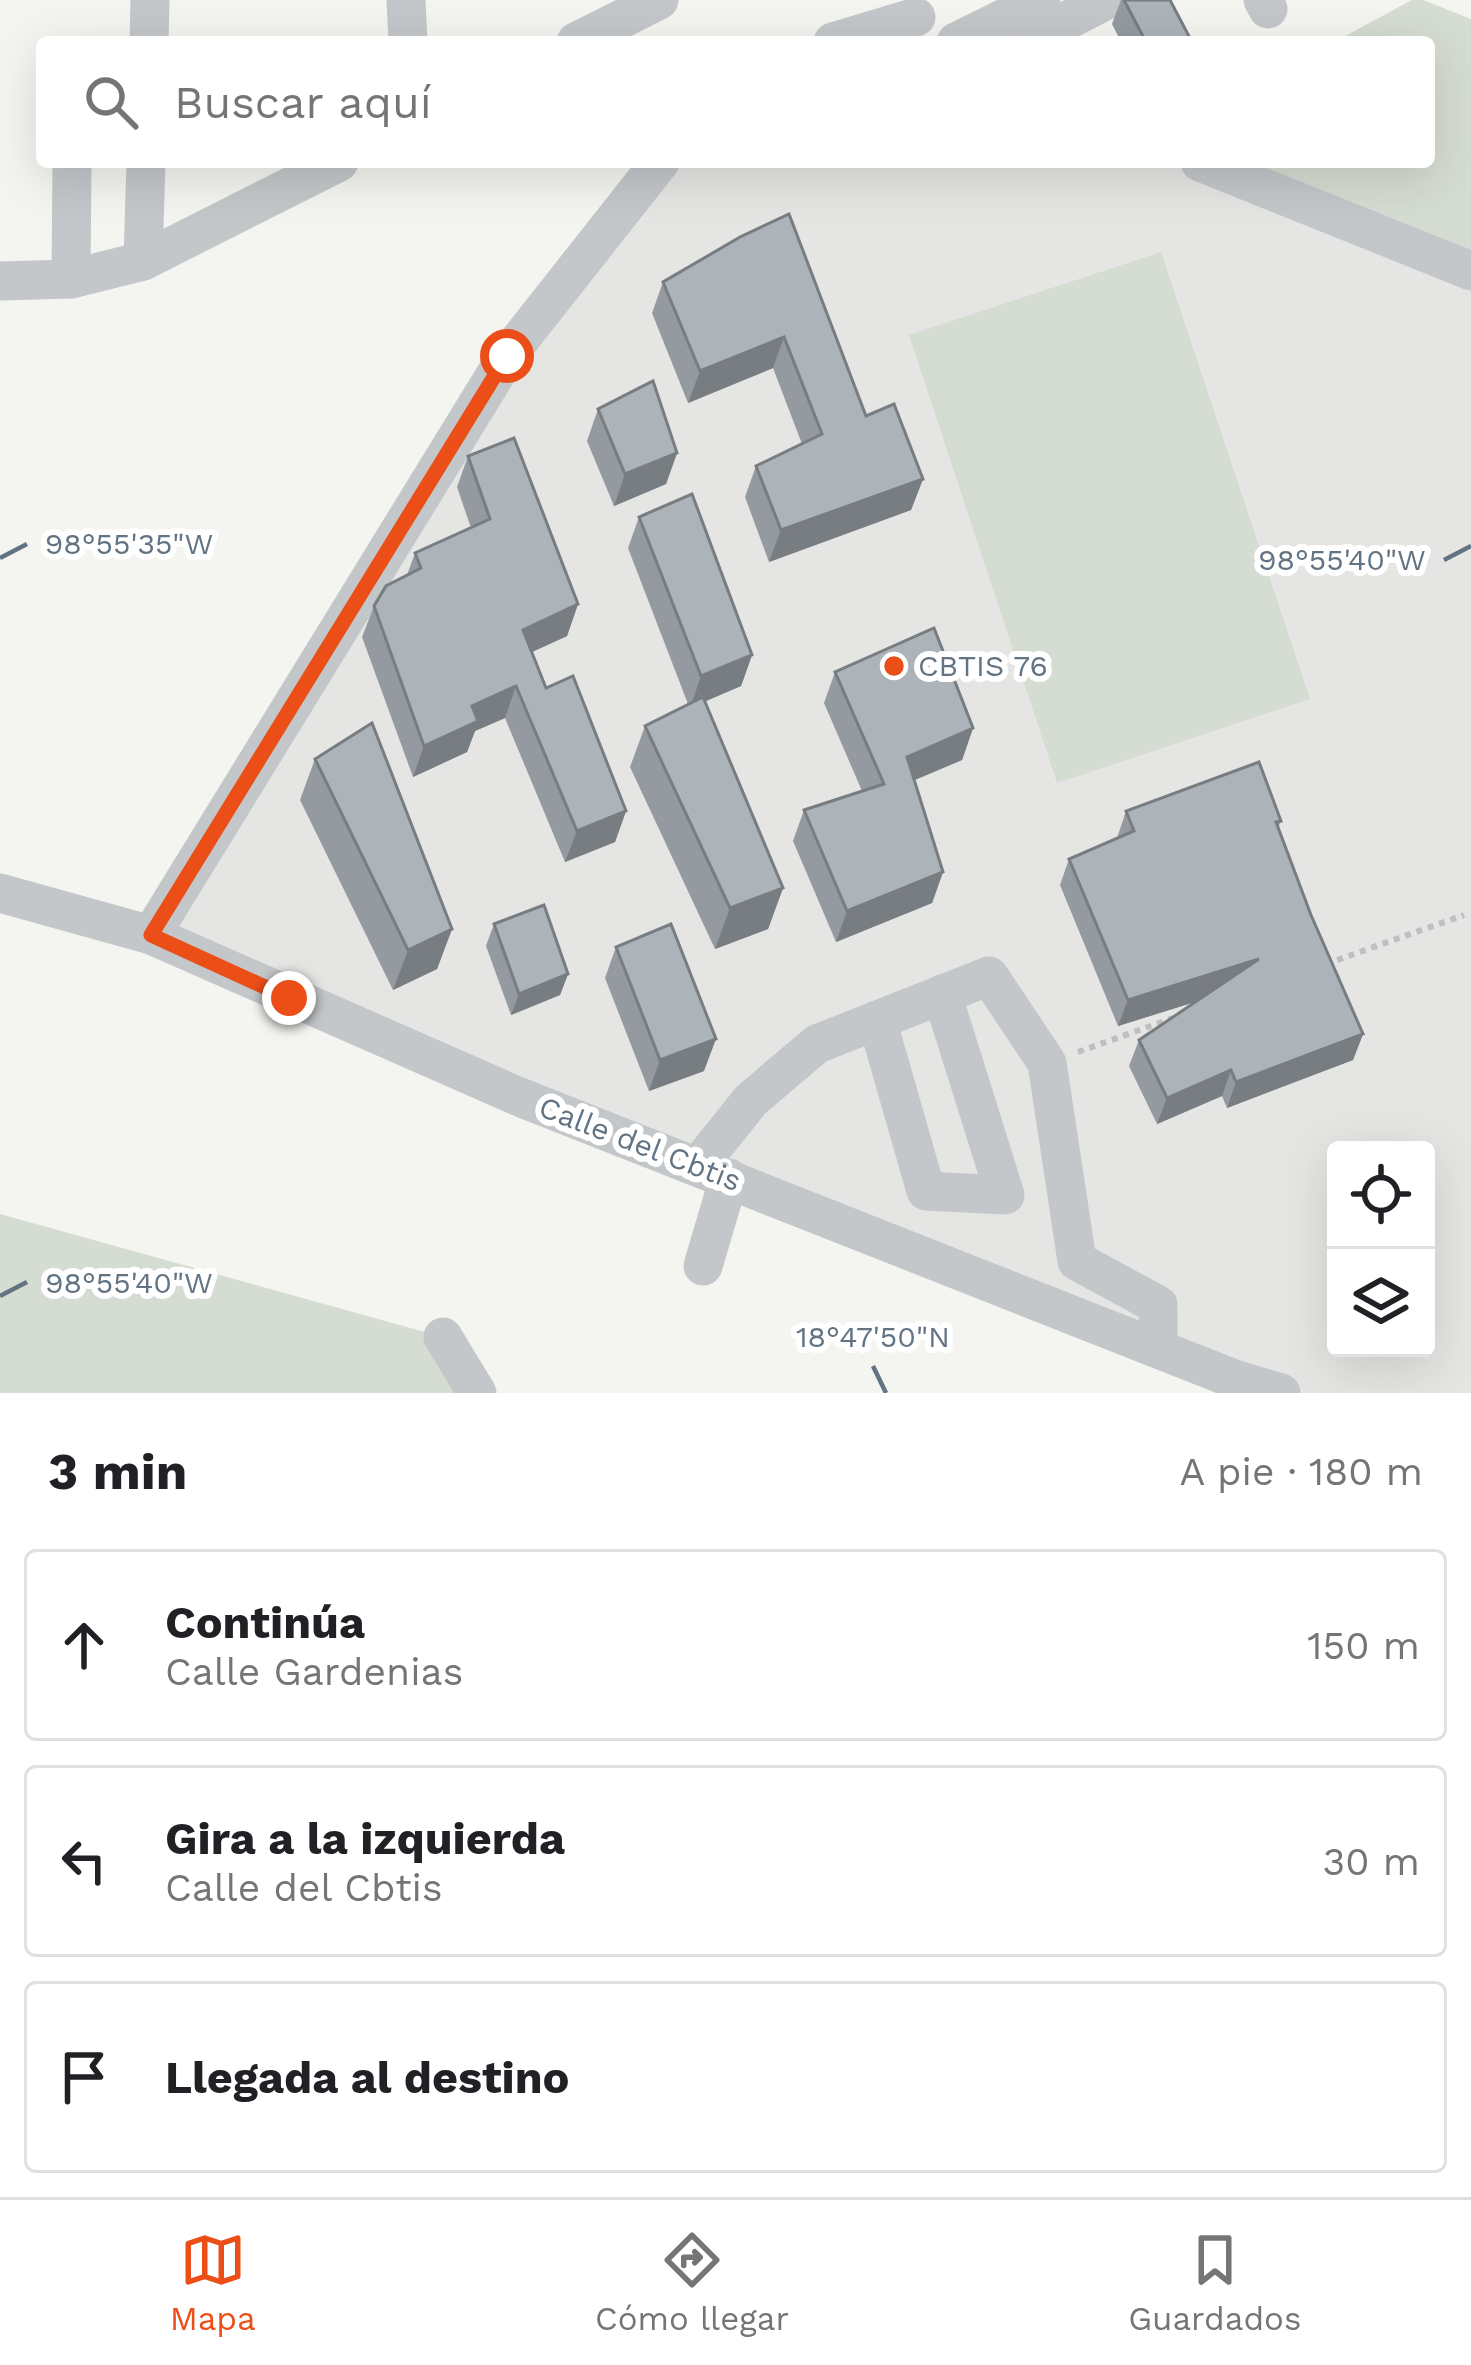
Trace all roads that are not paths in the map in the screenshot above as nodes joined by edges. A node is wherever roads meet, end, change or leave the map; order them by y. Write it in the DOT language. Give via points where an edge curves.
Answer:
graph roads {
  1 [pos="150,0"];
  2 [pos="406,0"];
  3 [pos="659,0"];
  4 [pos="1041,0"];
  5 [pos="1107,0"];
  6 [pos="903,9"];
  7 [pos="149,36"];
  8 [pos="408,36"];
  9 [pos="588,36"];
  10 [pos="846,36"];
  11 [pos="945,36"];
  12 [pos="966,36"];
  13 [pos="1036,36"];
  14 [pos="72,168"];
  15 [pos="146,168"];
  16 [pos="327,168"];
  17 [pos="655,168"];
  18 [pos="1215,168"];
  19 [pos="143,261"];
  20 [pos="1471,272"];
  21 [pos="71,279"];
  22 [pos="0,281"];
  23 [pos="0,893"];
  24 [pos="151,935"];
  25 [pos="943,994"];
  26 [pos="878,1020"];
  27 [pos="714,1172"];
  28 [pos="703,1266"];
  29 [pos="443,1337"];
  30 [pos="1158,1347"];
  31 [pos="477,1393"];
  32 [pos="1281,1393"];
  1 -- 7 [label="street"];
  2 -- 8 [label="street"];
  3 -- 9 [label="street"];
  4 -- 12 [label="street"];
  5 -- 13 [label="street"];
  6 -- 10 [label="street"];
  6 -- 11 [label="street"];
  14 -- 21 [label="street"];
  15 -- 19 [label="street"];
  16 -- 19 [label="street"];
  17 -- 24 [label="street" via="507,356"];
  18 -- 20 [label="street"];
  19 -- 21 [label="street"];
  21 -- 22 [label="street"];
  23 -- 24 [label="street, Calle del Cbtis"];
  24 -- 27 [label="street, Calle del Cbtis" via="517,1096"];
  25 -- 26 [label="street"];
  25 -- 26 [label="street" via="1005,1195 926,1191"];
  25 -- 30 [label="street" via="989,976 1047,1063 1077,1261 1157,1305"];
  26 -- 27 [label="street" via="817,1044 751,1100"];
  27 -- 28 [label="street"];
  27 -- 30 [label="street, Calle del Cbtis"];
  29 -- 31 [label="street"];
  30 -- 32 [label="street, Calle del Cbtis"];
}
